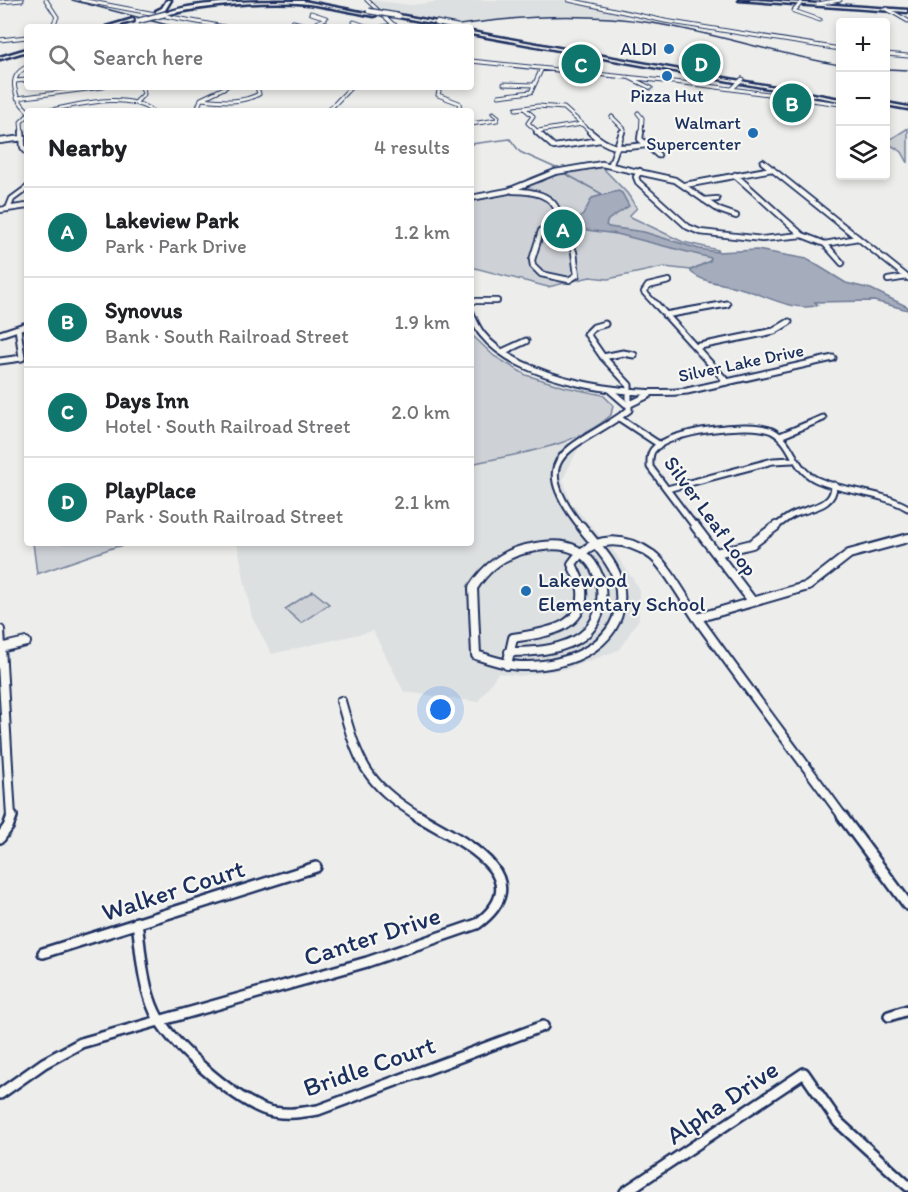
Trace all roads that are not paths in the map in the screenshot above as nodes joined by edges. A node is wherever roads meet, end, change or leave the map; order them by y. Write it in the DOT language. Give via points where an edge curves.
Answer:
graph roads {
  1 [pos="21,0"];
  2 [pos="46,0"];
  3 [pos="81,0"];
  4 [pos="169,0"];
  5 [pos="281,0"];
  6 [pos="293,0"];
  7 [pos="368,0"];
  8 [pos="569,0"];
  9 [pos="741,0"];
  10 [pos="757,0"];
  11 [pos="273,1"];
  12 [pos="309,1"];
  13 [pos="0,2"];
  14 [pos="839,2"];
  15 [pos="801,3"];
  16 [pos="887,9"];
  17 [pos="908,11"];
  18 [pos="311,13"];
  19 [pos="820,20"];
  20 [pos="135,21"];
  21 [pos="908,21"];
  22 [pos="293,22"];
  23 [pos="354,22"];
  24 [pos="54,24"];
  25 [pos="122,24"];
  26 [pos="126,24"];
  27 [pos="208,24"];
  28 [pos="301,24"];
  29 [pos="317,24"];
  30 [pos="360,24"];
  31 [pos="393,24"];
  32 [pos="424,24"];
  33 [pos="434,24"];
  34 [pos="474,32"];
  35 [pos="24,37"];
  36 [pos="0,40"];
  37 [pos="836,48"];
  38 [pos="24,53"];
  39 [pos="890,54"];
  40 [pos="908,56"];
  41 [pos="0,60"];
  42 [pos="474,61"];
  43 [pos="12,67"];
  44 [pos="24,68"];
  45 [pos="542,68"];
  46 [pos="19,70"];
  47 [pos="626,75"];
  48 [pos="24,80"];
  49 [pos="740,80"];
  50 [pos="15,81"];
  51 [pos="504,84"];
  52 [pos="534,85"];
  53 [pos="651,88"];
  54 [pos="732,89"];
  55 [pos="67,90"];
  56 [pos="143,90"];
  57 [pos="220,90"];
  58 [pos="258,90"];
  59 [pos="348,90"];
  60 [pos="439,90"];
  61 [pos="499,96"];
  62 [pos="17,98"];
  63 [pos="201,99"];
  64 [pos="836,99"];
  65 [pos="836,99"];
  66 [pos="136,102"];
  67 [pos="99,104"];
  68 [pos="890,107"];
  69 [pos="25,108"];
  70 [pos="68,108"];
  71 [pos="100,108"];
  72 [pos="148,108"];
  73 [pos="198,108"];
  74 [pos="331,108"];
  75 [pos="460,108"];
  76 [pos="524,108"];
  77 [pos="516,109"];
  78 [pos="908,110"];
  79 [pos="493,113"];
  80 [pos="638,113"];
  81 [pos="612,117"];
  82 [pos="24,119"];
  83 [pos="474,124"];
  84 [pos="582,124"];
  85 [pos="538,131"];
  86 [pos="22,138"];
  87 [pos="600,140"];
  88 [pos="0,141"];
  89 [pos="647,145"];
  90 [pos="616,147"];
  91 [pos="24,148"];
  92 [pos="658,155"];
  93 [pos="763,162"];
  94 [pos="611,164"];
  95 [pos="772,169"];
  96 [pos="640,171"];
  97 [pos="735,176"];
  98 [pos="685,185"];
  99 [pos="24,191"];
  100 [pos="508,191"];
  101 [pos="474,197"];
  102 [pos="717,199"];
  103 [pos="704,200"];
  104 [pos="8,206"];
  105 [pos="24,206"];
  106 [pos="0,210"];
  107 [pos="559,215"];
  108 [pos="736,216"];
  109 [pos="802,235"];
  110 [pos="858,238"];
  111 [pos="825,244"];
  112 [pos="842,263"];
  113 [pos="908,277"];
  114 [pos="888,280"];
  115 [pos="669,281"];
  116 [pos="474,301"];
  117 [pos="497,301"];
  118 [pos="727,304"];
  119 [pos="665,315"];
  120 [pos="474,319"];
  121 [pos="789,322"];
  122 [pos="605,324"];
  123 [pos="24,326"];
  124 [pos="18,328"];
  125 [pos="0,334"];
  126 [pos="526,341"];
  127 [pos="695,347"];
  128 [pos="502,352"];
  129 [pos="634,355"];
  130 [pos="603,357"];
  131 [pos="833,358"];
  132 [pos="0,361"];
  133 [pos="727,382"];
  134 [pos="606,388"];
  135 [pos="629,392"];
  136 [pos="655,393"];
  137 [pos="628,404"];
  138 [pos="622,416"];
  139 [pos="823,418"];
  140 [pos="780,436"];
  141 [pos="660,445"];
  142 [pos="793,460"];
  143 [pos="834,485"];
  144 [pos="667,489"];
  145 [pos="908,507"];
  146 [pos="908,538"];
  147 [pos="593,543"];
  148 [pos="579,552"];
  149 [pos="716,553"];
  150 [pos="753,602"];
  151 [pos="697,618"];
  152 [pos="0,630"];
  153 [pos="26,642"];
  154 [pos="1,648"];
  155 [pos="509,652"];
  156 [pos="507,665"];
  157 [pos="341,702"];
  158 [pos="3,727"];
  159 [pos="0,838"];
  160 [pos="316,867"];
  161 [pos="908,905"];
  162 [pos="137,922"];
  163 [pos="44,953"];
  164 [pos="908,1010"];
  165 [pos="889,1016"];
  166 [pos="159,1023"];
  167 [pos="543,1026"];
  168 [pos="0,1094"];
  169 [pos="908,1186"];
  170 [pos="625,1192"];
  1 -- 13 [label="street"];
  2 -- 24 [label="street" via="57,17"];
  3 -- 27 [label="street"];
  4 -- 20 [label="highway, bridge" via="164,9"];
  5 -- 11 [label="highway"];
  6 -- 12 [label="highway"];
  7 -- 31 [label="street"];
  8 -- 37 [label="street" via="665,21"];
  9 -- 10 [label="main road"];
  10 -- 15 [label="main road"];
  11 -- 12 [label="highway"];
  11 -- 20 [label="highway, bridge" via="189,9"];
  12 -- 32 [label="highway, bridge"];
  12 -- 33 [label="highway, bridge"];
  14 -- 15 [label="street"];
  14 -- 15 [label="main road"];
  14 -- 16 [label="main road"];
  15 -- 19 [label="street" via="794,11"];
  16 -- 17 [label="main road"];
  16 -- 21 [label="street"];
  18 -- 29 [label="street" via="326,18"];
  20 -- 25 [label="highway"];
  20 -- 26 [label="highway"];
  22 -- 28 [label="street"];
  23 -- 30 [label="street"];
  34 -- 49 [label="highway"];
  35 -- 36 [label="street"];
  38 -- 41 [label="highway"];
  39 -- 40 [label="street"];
  42 -- 45 [label="street"];
  43 -- 46 [label="street"];
  44 -- 46 [label="street"];
  45 -- 47 [label="street"];
  45 -- 52 [label="street"];
  46 -- 50 [label="street"];
  47 -- 53 [label="street"];
  47 -- 54 [label="street"];
  48 -- 50 [label="street"];
  49 -- 54 [label="street"];
  49 -- 64 [label="highway"];
  50 -- 62 [label="street"];
  51 -- 52 [label="street"];
  52 -- 61 [label="street" via="529,93"];
  54 -- 65 [label="street"];
  55 -- 62 [label="street"];
  56 -- 66 [label="street"];
  57 -- 63 [label="street"];
  58 -- 63 [label="street" via="254,97"];
  59 -- 74 [label="street"];
  60 -- 75 [label="street" via="438,95 459,103"];
  62 -- 69 [label="street"];
  63 -- 73 [label="street"];
  66 -- 67 [label="street"];
  66 -- 72 [label="street"];
  67 -- 70 [label="street"];
  67 -- 71 [label="street"];
  68 -- 78 [label="highway"];
  76 -- 77 [label="street"];
  76 -- 84 [label="street" via="564,108"];
  76 -- 85 [label="street" via="533,116 528,123"];
  79 -- 83 [label="street" via="497,120"];
  80 -- 89 [label="street" via="642,118 640,139"];
  81 -- 90 [label="street" via="624,129"];
  82 -- 86 [label="street"];
  84 -- 85 [label="street"];
  84 -- 87 [label="street"];
  85 -- 87 [label="street" via="554,147"];
  86 -- 88 [label="street"];
  86 -- 91 [label="street"];
  87 -- 90 [label="street"];
  89 -- 90 [label="street"];
  89 -- 92 [label="street"];
  90 -- 94 [label="street"];
  93 -- 95 [label="street"];
  94 -- 96 [label="street"];
  94 -- 100 [label="street" via="555,172"];
  95 -- 97 [label="street"];
  95 -- 110 [label="street"];
  96 -- 98 [label="street"];
  96 -- 109 [label="street" via="636,177 647,191 697,231 762,239"];
  97 -- 98 [label="street"];
  97 -- 109 [label="street"];
  98 -- 103 [label="street"];
  99 -- 104 [label="street"];
  100 -- 101 [label="street"];
  100 -- 107 [label="street" via="541,195 555,204"];
  102 -- 103 [label="street"];
  103 -- 108 [label="street" via="720,213"];
  104 -- 105 [label="street"];
  104 -- 106 [label="street"];
  107 -- 107 [label="street" via="541,231 532,260 541,274 565,280 577,273 574,252"];
  109 -- 111 [label="street"];
  110 -- 111 [label="street"];
  110 -- 113 [label="street"];
  111 -- 112 [label="street"];
  113 -- 114 [label="street"];
  115 -- 119 [label="street" via="644,290"];
  116 -- 117 [label="street"];
  118 -- 119 [label="street"];
  119 -- 127 [label="street"];
  120 -- 128 [label="street, Silver Lake Drive" via="480,331"];
  121 -- 127 [label="street" via="774,330"];
  122 -- 130 [label="street" via="587,334"];
  123 -- 124 [label="street"];
  124 -- 125 [label="street"];
  124 -- 132 [label="street" via="22,358"];
  126 -- 128 [label="street"];
  127 -- 133 [label="street"];
  128 -- 134 [label="street, Silver Lake Drive" via="551,374"];
  129 -- 130 [label="street"];
  130 -- 135 [label="street" via="629,385"];
  131 -- 133 [label="street, Silver Lake Drive"];
  133 -- 136 [label="street, Silver Lake Drive"];
  134 -- 135 [label="street, Silver Lake Drive"];
  134 -- 137 [label="street, Silver Lake Drive"];
  135 -- 136 [label="street, Silver Lake Drive"];
  135 -- 137 [label="street"];
  136 -- 137 [label="street, Silver Lake Drive"];
  137 -- 138 [label="street"];
  138 -- 141 [label="street"];
  138 -- 147 [label="street" via="576,440 557,462 556,490"];
  139 -- 140 [label="street"];
  140 -- 141 [label="street, Silver Leaf Loop" via="750,425 731,425"];
  140 -- 142 [label="street"];
  141 -- 144 [label="street, Silver Leaf Loop" via="651,451 650,467"];
  142 -- 143 [label="street" via="809,476"];
  142 -- 144 [label="street" via="773,461"];
  143 -- 145 [label="street" via="885,496"];
  143 -- 149 [label="street" via="828,502 792,515 752,544"];
  144 -- 149 [label="street, Silver Leaf Loop"];
  146 -- 150 [label="street" via="856,551 808,586"];
  147 -- 148 [label="street"];
  147 -- 151 [label="street" via="629,544 648,551"];
  147 -- 156 [label="street" via="619,583 621,602 613,628 589,651 558,664"];
  148 -- 155 [label="street" via="572,564 582,588 582,600 572,620 554,631 513,638"];
  148 -- 155 [label="street" via="600,577 604,601 597,620 578,639 552,650"];
  148 -- 156 [label="street" via="551,542 537,544 502,557 478,580 473,588 476,655 490,663"];
  149 -- 150 [label="street, Silver Leaf Loop"];
  150 -- 151 [label="street"];
  151 -- 161 [label="street"];
  152 -- 154 [label="street"];
  153 -- 154 [label="street"];
  154 -- 158 [label="street"];
  155 -- 156 [label="street"];
  157 -- 166 [label="street, Canter Drive" via="361,761 375,783 493,866 500,894 495,908 477,924 367,962"];
  158 -- 159 [label="street" via="13,813"];
  160 -- 162 [label="street, Walker Court"];
  162 -- 163 [label="street, Walker Court"];
  162 -- 166 [label="street, Bridle Court" via="147,984"];
  164 -- 165 [label="street"];
  166 -- 167 [label="street, Bridle Court" via="220,1081 256,1106 282,1114 318,1110"];
  166 -- 168 [label="street, Canter Drive" via="81,1043"];
  169 -- 170 [label="street, Alpha Drive" via="838,1122 804,1073"];
}
